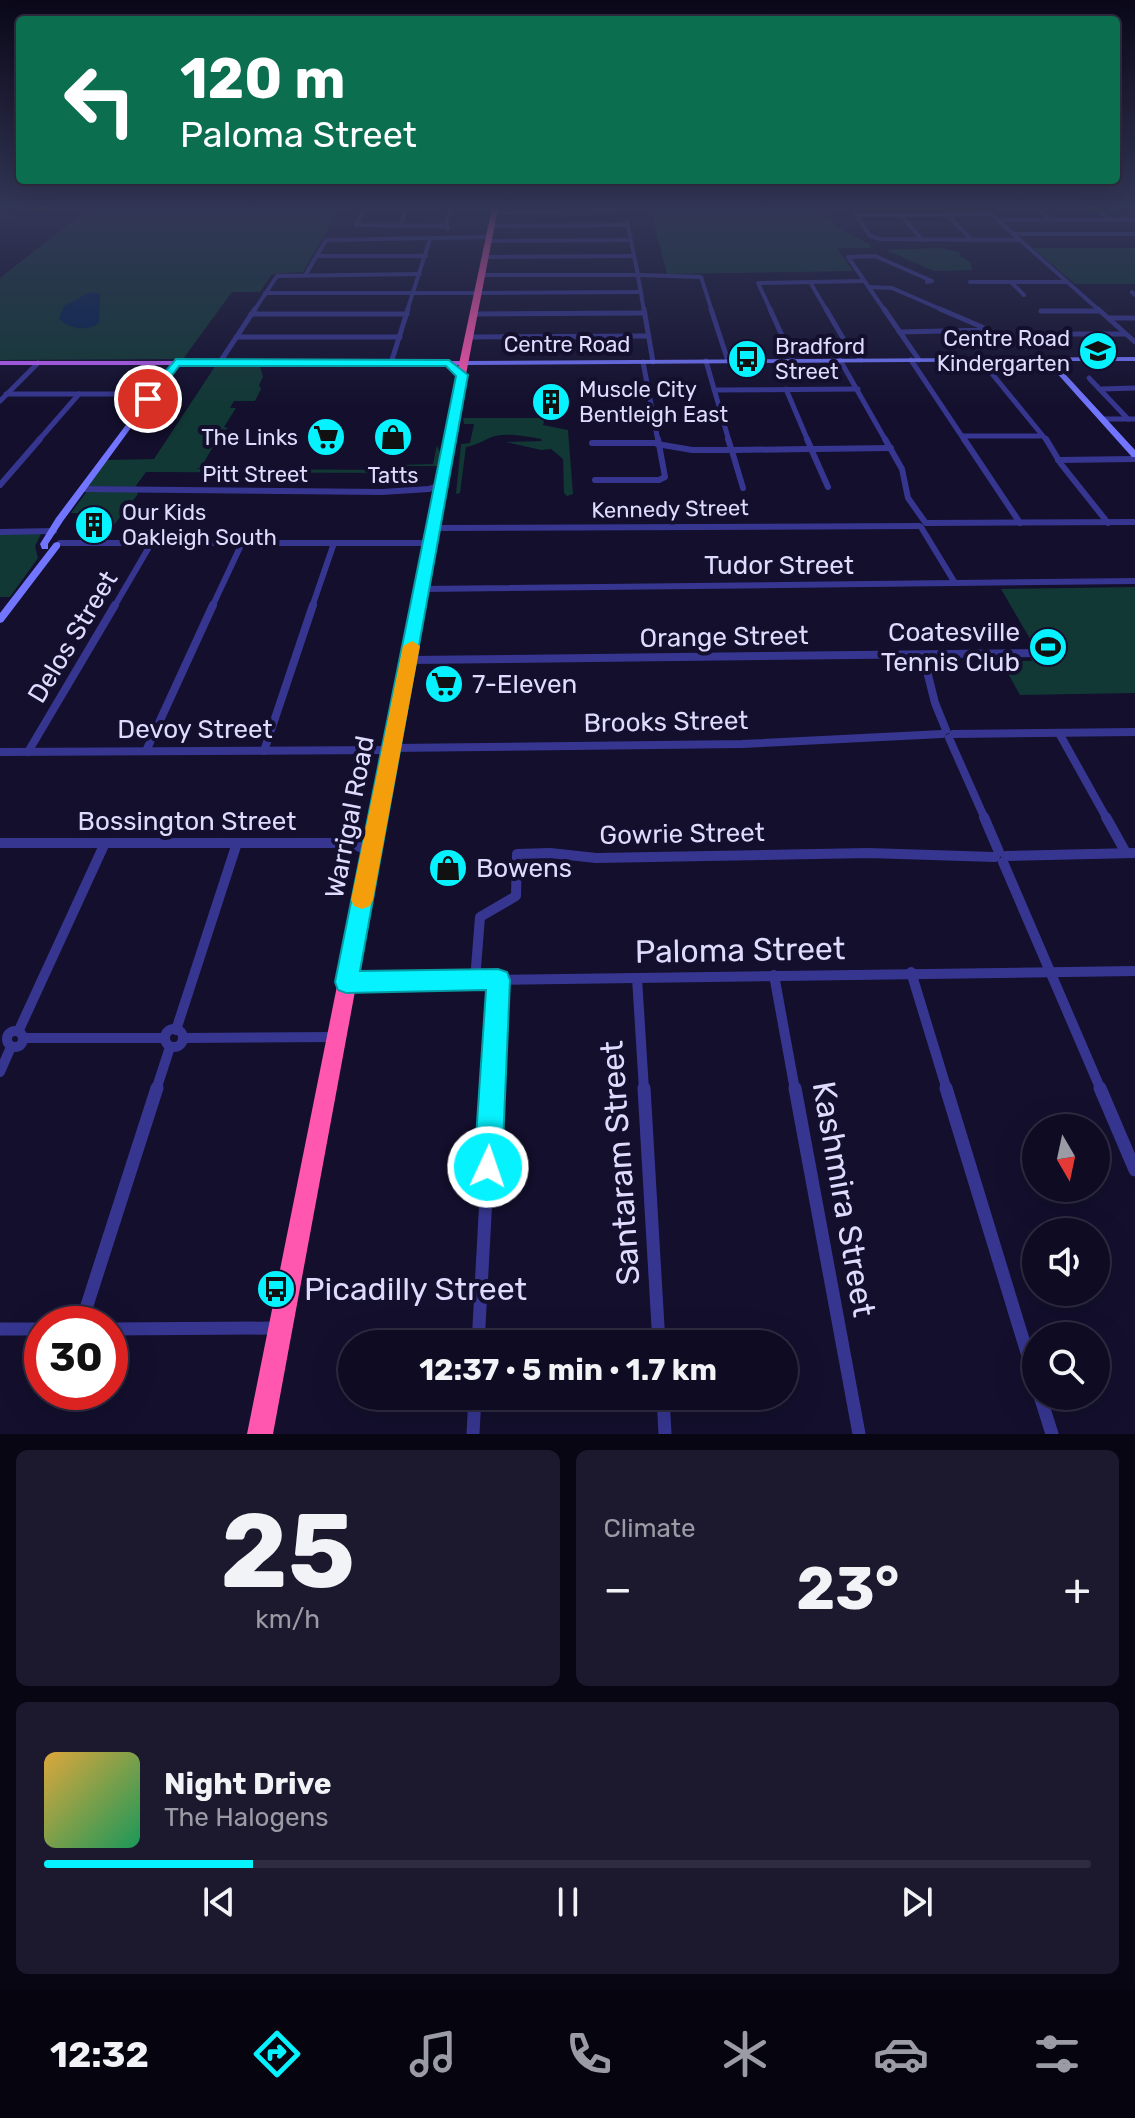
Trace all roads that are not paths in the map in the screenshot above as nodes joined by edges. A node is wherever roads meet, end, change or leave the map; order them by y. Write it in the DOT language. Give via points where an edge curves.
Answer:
graph roads {
  1 [pos="420,274"];
  2 [pos="282,275"];
  3 [pos="482,275"];
  4 [pos="638,275"];
  5 [pos="860,275"];
  6 [pos="918,275"];
  7 [pos="1059,275"];
  8 [pos="864,281"];
  9 [pos="932,281"];
  10 [pos="810,282"];
  11 [pos="970,282"];
  12 [pos="1011,282"];
  13 [pos="1067,282"];
  14 [pos="868,287"];
  15 [pos="641,292"];
  16 [pos="265,293"];
  17 [pos="414,293"];
  18 [pos="479,293"];
  19 [pos="1024,295"];
  20 [pos="1041,311"];
  21 [pos="1100,311"];
  22 [pos="644,313"];
  23 [pos="251,314"];
  24 [pos="407,314"];
  25 [pos="475,314"];
  26 [pos="1108,318"];
  27 [pos="1135,318"];
  28 [pos="899,332"];
  29 [pos="1067,334"];
  30 [pos="1126,334"];
  31 [pos="649,336"];
  32 [pos="236,337"];
  33 [pos="400,337"];
  34 [pos="470,337"];
  35 [pos="1135,342"];
  36 [pos="980,359"];
  37 [pos="1047,359"];
  38 [pos="1061,359"];
  39 [pos="1135,359"];
  40 [pos="793,360"];
  41 [pos="861,360"];
  42 [pos="915,360"];
  43 [pos="706,361"];
  44 [pos="728,361"];
  45 [pos="176,362"];
  46 [pos="220,362"];
  47 [pos="465,362"];
  48 [pos="643,362"];
  49 [pos="653,362"];
  50 [pos="843,362"];
  51 [pos="0,363"];
  52 [pos="38,363"];
  53 [pos="391,363"];
  54 [pos="432,363"];
  55 [pos="492,363"];
  56 [pos="1061,375"];
  57 [pos="1089,378"];
  58 [pos="1135,388"];
  59 [pos="588,389"];
  60 [pos="648,389"];
  61 [pos="786,389"];
  62 [pos="858,389"];
  63 [pos="1102,389"];
  64 [pos="714,390"];
  65 [pos="6,394"];
  66 [pos="79,394"];
  67 [pos="152,394"];
  68 [pos="0,401"];
  69 [pos="651,414"];
  70 [pos="590,415"];
  71 [pos="1102,419"];
  72 [pos="1129,419"];
  73 [pos="962,436"];
  74 [pos="1040,436"];
  75 [pos="592,443"];
  76 [pos="657,444"];
  77 [pos="891,448"];
  78 [pos="812,449"];
  79 [pos="732,450"];
  80 [pos="1135,457"];
  81 [pos="1058,460"];
  82 [pos="595,480"];
  83 [pos="0,485"];
  84 [pos="828,487"];
  85 [pos="743,488"];
  86 [pos="82,489"];
  87 [pos="437,489"];
  88 [pos="1135,522"];
  89 [pos="1020,523"];
  90 [pos="1108,523"];
  91 [pos="923,525"];
  92 [pos="435,528"];
  93 [pos="0,532"];
  94 [pos="56,538"];
  95 [pos="152,542"];
  96 [pos="242,543"];
  97 [pos="334,543"];
  98 [pos="432,543"];
  99 [pos="46,548"];
  100 [pos="1135,581"];
  101 [pos="955,583"];
  102 [pos="423,589"];
  103 [pos="0,620"];
  104 [pos="1039,653"];
  105 [pos="923,655"];
  106 [pos="409,660"];
  107 [pos="1135,732"];
  108 [pos="1059,733"];
  109 [pos="948,734"];
  110 [pos="391,749"];
  111 [pos="146,751"];
  112 [pos="264,751"];
  113 [pos="0,752"];
  114 [pos="28,752"];
  115 [pos="0,843"];
  116 [pos="105,843"];
  117 [pos="237,843"];
  118 [pos="371,852"];
  119 [pos="1131,853"];
  120 [pos="1001,857"];
  121 [pos="1050,971"];
  122 [pos="1135,971"];
  123 [pos="911,972"];
  124 [pos="774,975"];
  125 [pos="637,978"];
  126 [pos="475,980"];
  127 [pos="498,980"];
  128 [pos="346,982"];
  129 [pos="21,1034"];
  130 [pos="179,1034"];
  131 [pos="336,1037"];
  132 [pos="6,1041"];
  133 [pos="167,1043"];
  134 [pos="0,1072"];
  135 [pos="1135,1170"];
  136 [pos="87,1306"];
  137 [pos="281,1328"];
  138 [pos="0,1329"];
  139 [pos="24,1329"];
  140 [pos="128,1329"];
  141 [pos="479,1330"];
  142 [pos="658,1330"];
  143 [pos="1022,1336"];
  144 [pos="474,1410"];
  145 [pos="664,1410"];
  146 [pos="1044,1410"];
  147 [pos="260,1434"];
  148 [pos="473,1434"];
  149 [pos="665,1434"];
  150 [pos="859,1434"];
  151 [pos="1052,1434"];
  1 -- 17 [label="street"];
  2 -- 16 [label="street"];
  3 -- 4 [label="street"];
  3 -- 18 [label="highway, Warrigal Road"];
  4 -- 15 [label="street"];
  4 -- 44 [label="street" via="701,277"];
  5 -- 8 [label="street"];
  6 -- 9 [label="street"];
  7 -- 13 [label="street"];
  8 -- 10 [label="street"];
  8 -- 14 [label="street"];
  10 -- 40 [label="street" via="751,281 758,284"];
  10 -- 41 [label="street"];
  11 -- 12 [label="street"];
  12 -- 13 [label="street"];
  12 -- 19 [label="street"];
  13 -- 21 [label="street"];
  14 -- 28 [label="street"];
  14 -- 28 [label="street" via="892,288 989,330"];
  15 -- 18 [label="street"];
  15 -- 22 [label="street"];
  16 -- 17 [label="street"];
  16 -- 23 [label="street"];
  17 -- 18 [label="street"];
  17 -- 24 [label="street"];
  18 -- 25 [label="highway, Warrigal Road"];
  20 -- 21 [label="street"];
  21 -- 26 [label="street"];
  22 -- 25 [label="street"];
  22 -- 31 [label="street"];
  23 -- 24 [label="street"];
  23 -- 32 [label="street"];
  24 -- 33 [label="street"];
  25 -- 34 [label="highway, Warrigal Road"];
  26 -- 27 [label="street"];
  26 -- 30 [label="street"];
  28 -- 42 [label="street"];
  29 -- 30 [label="street"];
  30 -- 35 [label="street"];
  31 -- 34 [label="street"];
  31 -- 49 [label="street"];
  32 -- 33 [label="street"];
  32 -- 46 [label="street"];
  33 -- 53 [label="street"];
  34 -- 47 [label="highway, Warrigal Road"];
  36 -- 37 [label="main road, Centre Road"];
  36 -- 42 [label="main road, Centre Road"];
  36 -- 74 [label="street"];
  37 -- 38 [label="main road, Centre Road"];
  37 -- 56 [label="main road"];
  38 -- 39 [label="main road, Centre Road"];
  38 -- 56 [label="main road"];
  40 -- 44 [label="main road, Centre Road"];
  40 -- 50 [label="main road, Centre Road"];
  41 -- 42 [label="main road, Centre Road"];
  41 -- 50 [label="main road, Centre Road"];
  42 -- 73 [label="street"];
  43 -- 44 [label="main road, Centre Road"];
  43 -- 49 [label="main road, Centre Road"];
  43 -- 64 [label="street"];
  45 -- 46 [label="main road"];
  45 -- 52 [label="main road"];
  45 -- 67 [label="main road"];
  46 -- 53 [label="main road"];
  47 -- 54 [label="main road"];
  47 -- 54 [label="main road"];
  47 -- 55 [label="main road"];
  47 -- 55 [label="main road"];
  47 -- 87 [label="highway, Warrigal Road"];
  48 -- 49 [label="main road, Centre Road"];
  48 -- 55 [label="main road, Centre Road"];
  48 -- 60 [label="street"];
  50 -- 62 [label="street"];
  51 -- 52 [label="main road"];
  52 -- 65 [label="street"];
  53 -- 54 [label="main road"];
  56 -- 71 [label="main road"];
  57 -- 63 [label="street"];
  58 -- 63 [label="street"];
  59 -- 60 [label="street"];
  60 -- 69 [label="street"];
  61 -- 62 [label="street"];
  61 -- 64 [label="street"];
  61 -- 78 [label="street"];
  62 -- 77 [label="street"];
  63 -- 72 [label="street"];
  64 -- 79 [label="street"];
  65 -- 66 [label="street"];
  65 -- 68 [label="street"];
  66 -- 67 [label="street"];
  66 -- 83 [label="street"];
  67 -- 86 [label="main road"];
  69 -- 70 [label="street"];
  69 -- 76 [label="street"];
  71 -- 72 [label="street"];
  71 -- 80 [label="main road"];
  73 -- 74 [label="street"];
  73 -- 89 [label="street"];
  74 -- 81 [label="street"];
  75 -- 76 [label="street"];
  76 -- 79 [label="street"];
  76 -- 82 [label="street" via="663,479"];
  77 -- 78 [label="street"];
  77 -- 91 [label="street"];
  78 -- 79 [label="street"];
  78 -- 84 [label="street"];
  79 -- 85 [label="street"];
  80 -- 81 [label="street"];
  81 -- 90 [label="street"];
  86 -- 87 [label="street, Pitt Street"];
  86 -- 94 [label="main road"];
  87 -- 92 [label="highway, Warrigal Road"];
  88 -- 90 [label="street, Kennedy Street"];
  89 -- 90 [label="street, Kennedy Street"];
  89 -- 91 [label="street, Kennedy Street"];
  91 -- 92 [label="street, Kennedy Street"];
  91 -- 101 [label="street"];
  92 -- 98 [label="highway, Warrigal Road"];
  93 -- 94 [label="street"];
  94 -- 95 [label="street"];
  94 -- 99 [label="main road"];
  94 -- 99 [label="main road"];
  95 -- 96 [label="street"];
  95 -- 114 [label="street, Delos Street"];
  96 -- 97 [label="street"];
  96 -- 111 [label="street"];
  97 -- 98 [label="street"];
  97 -- 112 [label="street"];
  98 -- 102 [label="highway, Warrigal Road"];
  99 -- 103 [label="main road"];
  100 -- 101 [label="street, Tudor Street"];
  101 -- 102 [label="street, Tudor Street"];
  102 -- 106 [label="highway, Warrigal Road"];
  104 -- 105 [label="street, Orange Street"];
  105 -- 106 [label="street, Orange Street"];
  105 -- 109 [label="street"];
  106 -- 110 [label="highway, Warrigal Road"];
  107 -- 108 [label="street, Brooks Street"];
  108 -- 109 [label="street, Brooks Street"];
  108 -- 119 [label="street"];
  109 -- 110 [label="street, Brooks Street" via="742,744"];
  109 -- 120 [label="street"];
  110 -- 112 [label="street, Devoy Street"];
  110 -- 118 [label="highway, Warrigal Road"];
  111 -- 112 [label="street, Devoy Street"];
  111 -- 114 [label="street, Devoy Street"];
  113 -- 114 [label="street, Devoy Street"];
  115 -- 116 [label="street, Bossington Street"];
  116 -- 117 [label="street, Bossington Street"];
  116 -- 129 [label="street"];
  117 -- 118 [label="street, Bossington Street" via="351,843"];
  117 -- 130 [label="street"];
  118 -- 128 [label="highway, Warrigal Road"];
  119 -- 120 [label="street, Gowrie Street"];
  120 -- 121 [label="street"];
  120 -- 126 [label="street, Gowrie Street" via="517,854 516,896 480,917"];
  121 -- 122 [label="street, Paloma Street"];
  121 -- 123 [label="street, Paloma Street"];
  121 -- 135 [label="street"];
  123 -- 124 [label="street, Paloma Street"];
  123 -- 143 [label="street"];
  124 -- 125 [label="street, Paloma Street"];
  124 -- 150 [label="street, Kashmira Street"];
  125 -- 127 [label="street, Paloma Street"];
  125 -- 142 [label="street, Santaram Street"];
  126 -- 127 [label="street, Paloma Street"];
  126 -- 128 [label="street, Paloma Street"];
  127 -- 141 [label="street"];
  128 -- 131 [label="highway, Warrigal Road"];
  129 -- 132 [label="street"];
  129 -- 133 [label="street"];
  130 -- 131 [label="street"];
  130 -- 133 [label="street"];
  131 -- 137 [label="highway, Warrigal Road"];
  132 -- 134 [label="street"];
  133 -- 136 [label="street"];
  137 -- 140 [label="street"];
  137 -- 147 [label="highway, Warrigal Road"];
  138 -- 139 [label="street"];
  144 -- 148 [label="street"];
  145 -- 149 [label="street"];
  146 -- 151 [label="street"];
}
